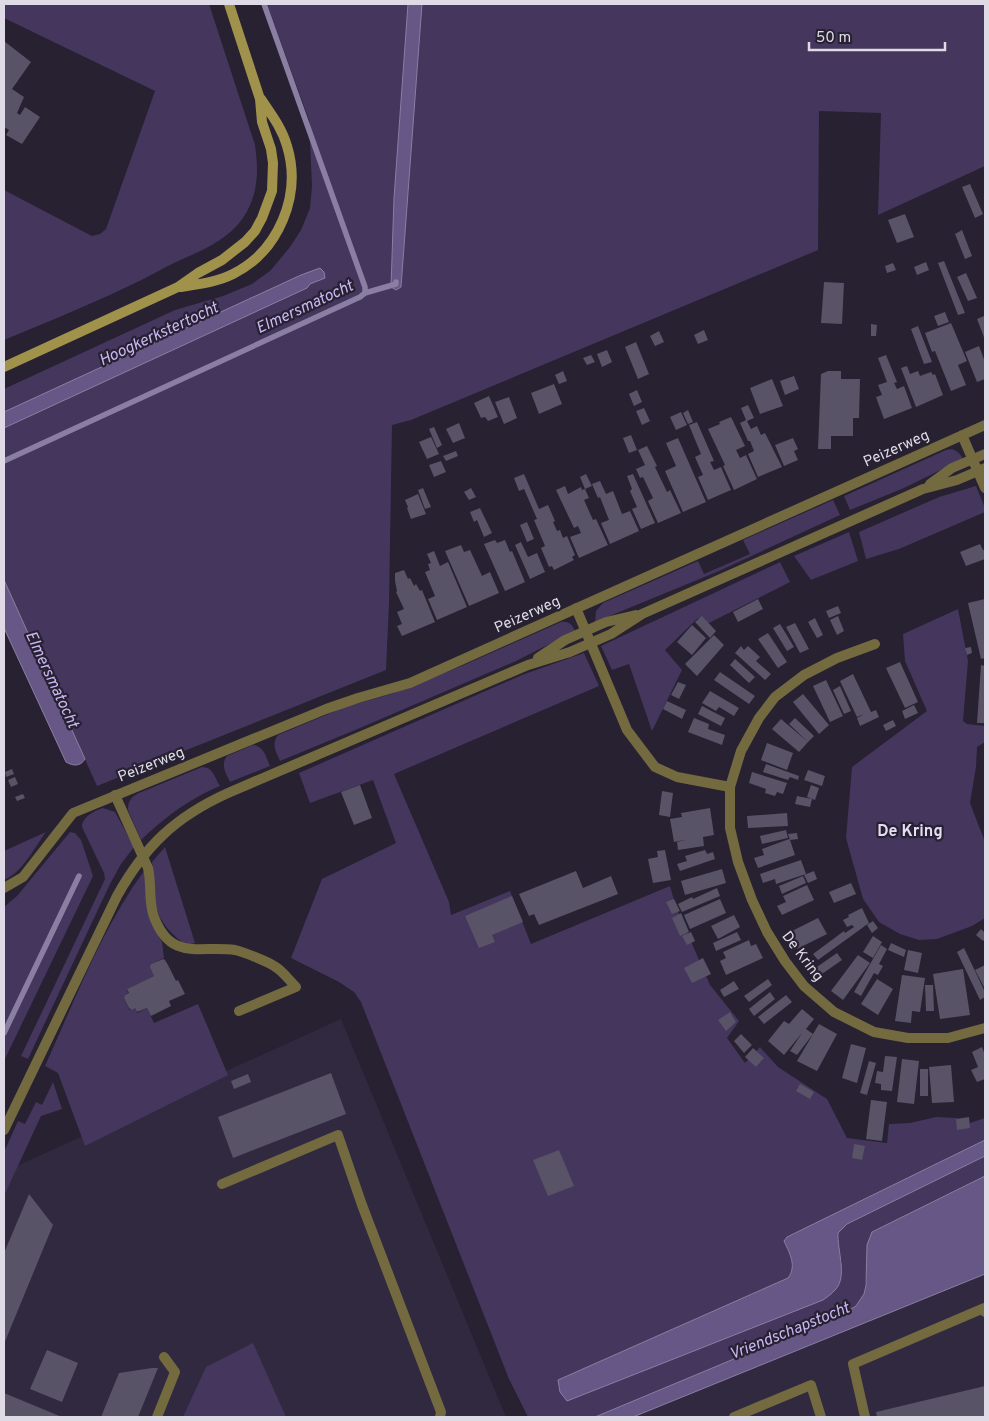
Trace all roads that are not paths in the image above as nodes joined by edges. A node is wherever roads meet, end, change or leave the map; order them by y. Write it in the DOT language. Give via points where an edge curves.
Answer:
graph roads {
  1 [pos="229,4"];
  2 [pos="260,98"];
  3 [pos="178,287"];
  4 [pos="4,367"];
  5 [pos="985,425"];
  6 [pos="962,435"];
  7 [pos="985,454"];
  8 [pos="973,459"];
  9 [pos="981,469"];
  10 [pos="985,488"];
  11 [pos="923,489"];
  12 [pos="576,608"];
  13 [pos="642,614"];
  14 [pos="586,631"];
  15 [pos="591,643"];
  16 [pos="875,644"];
  17 [pos="528,664"];
  18 [pos="730,788"];
  19 [pos="115,795"];
  20 [pos="142,856"];
  21 [pos="4,888"];
  22 [pos="239,1010"];
  23 [pos="985,1028"];
  24 [pos="4,1130"];
  25 [pos="222,1184"];
  26 [pos="985,1312"];
  27 [pos="164,1356"];
  28 [pos="157,1417"];
  29 [pos="440,1417"];
  30 [pos="734,1417"];
  31 [pos="821,1417"];
  32 [pos="865,1417"];
  1 -- 2 [label="main road"];
  2 -- 3 [label="main road" via="262,122 273,163 272,191 262,218 255,231 234,252"];
  2 -- 3 [label="main road" via="282,132 291,162 290,193 281,224 261,252 233,274"];
  3 -- 4 [label="main road"];
  5 -- 6 [label="street, Peizerweg"];
  6 -- 8 [label="street"];
  6 -- 12 [label="street, Peizerweg"];
  7 -- 8 [label="street"];
  8 -- 9 [label="street"];
  8 -- 11 [label="street" via="952,468"];
  9 -- 10 [label="street"];
  9 -- 11 [label="street" via="957,480"];
  11 -- 13 [label="street"];
  12 -- 14 [label="street"];
  12 -- 19 [label="street, Peizerweg" via="410,683 326,709"];
  13 -- 14 [label="street" via="606,622"];
  13 -- 15 [label="street"];
  14 -- 15 [label="street"];
  14 -- 17 [label="street" via="565,640"];
  15 -- 17 [label="street"];
  15 -- 18 [label="street" via="627,730 655,767 677,777"];
  16 -- 18 [label="street, De Kring" via="804,674 775,697 741,751"];
  17 -- 20 [label="street" via="207,803 173,825"];
  18 -- 23 [label="street, De Kring" via="730,828 740,870 767,932 804,986 834,1012 874,1032 908,1038 948,1038"];
  19 -- 20 [label="street"];
  19 -- 21 [label="street, Peizerweg" via="73,813 23,877"];
  20 -- 22 [label="street" via="150,876 150,898 155,918 174,944 187,949 236,950 275,966 296,987"];
  20 -- 24 [label="street" via="117,896"];
  25 -- 29 [label="street" via="338,1135 441,1412"];
  26 -- 32 [label="street" via="984,1308 853,1364"];
  27 -- 28 [label="street" via="175,1372"];
  30 -- 31 [label="street" via="811,1385"];
}
